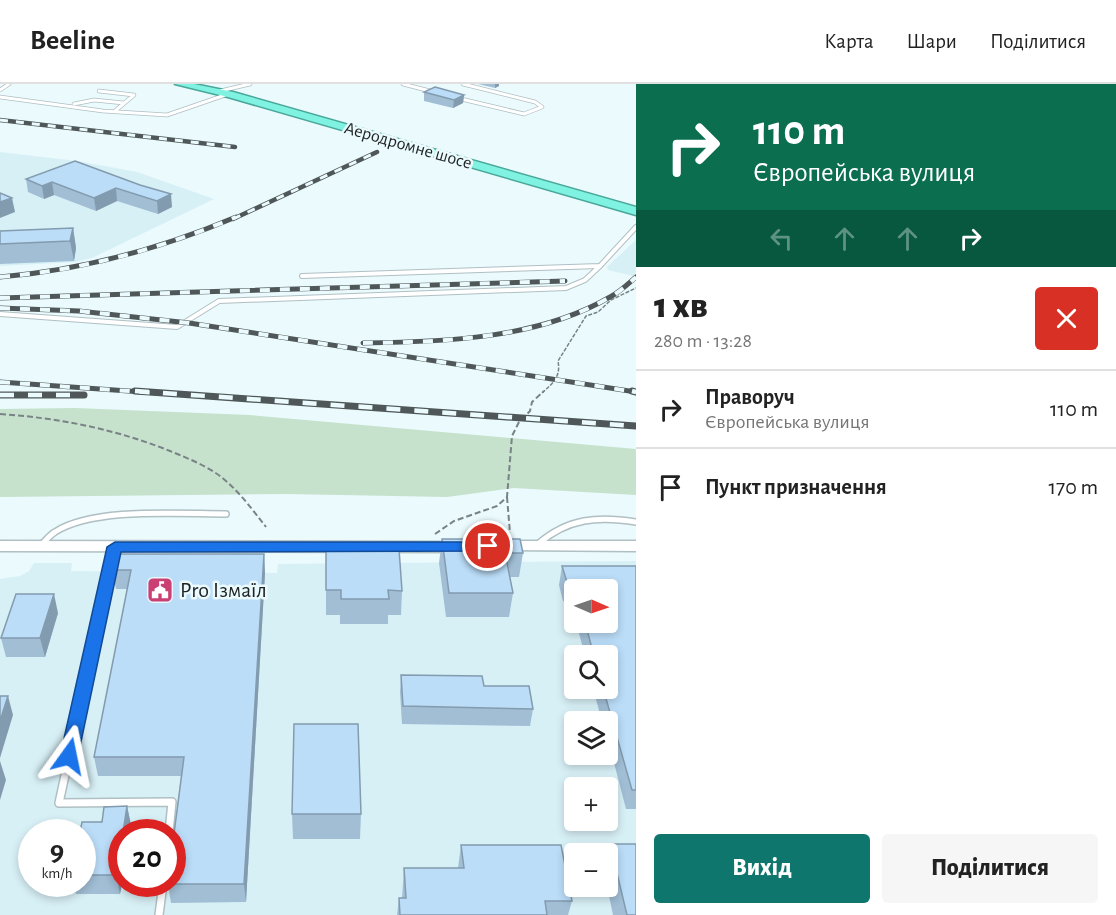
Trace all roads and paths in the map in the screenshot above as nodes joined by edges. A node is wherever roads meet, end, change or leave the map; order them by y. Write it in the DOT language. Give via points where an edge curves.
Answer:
graph roads {
  1 [pos="9,84"];
  2 [pos="180,84"];
  3 [pos="250,84"];
  4 [pos="404,84"];
  5 [pos="463,84"];
  6 [pos="0,90"];
  7 [pos="99,91"];
  8 [pos="225,92"];
  9 [pos="438,93"];
  10 [pos="449,96"];
  11 [pos="0,97"];
  12 [pos="124,103"];
  13 [pos="72,105"];
  14 [pos="115,111"];
  15 [pos="636,211"];
  16 [pos="636,227"];
  17 [pos="600,266"];
  18 [pos="302,276"];
  19 [pos="636,288"];
  20 [pos="0,314"];
  21 [pos="0,414"];
  22 [pos="507,497"];
  23 [pos="226,514"];
  24 [pos="636,522"];
  25 [pos="266,527"];
  26 [pos="511,538"];
  27 [pos="0,546"];
  28 [pos="40,546"];
  29 [pos="536,546"];
  30 [pos="636,546"];
  31 [pos="115,547"];
  32 [pos="417,547"];
  33 [pos="170,819"];
  34 [pos="161,897"];
  35 [pos="159,915"];
  1 -- 6 [label="lane"];
  2 -- 8 [label="highway, Аеродромне шосе"];
  3 -- 8 [label="lane"];
  4 -- 9 [label="lane"];
  5 -- 10 [label="lane" via="542,107 520,114"];
  7 -- 12 [label="lane" via="134,95"];
  8 -- 14 [label="lane" via="167,115"];
  8 -- 15 [label="highway, Аеродромне шосе"];
  11 -- 13 [label="lane"];
  12 -- 13 [label="lane" via="88,100"];
  12 -- 14 [label="lane"];
  13 -- 14 [label="lane"];
  16 -- 17 [label="lane"];
  17 -- 18 [label="lane"];
  17 -- 20 [label="lane" via="581,285 566,288 219,301 205,306 189,323 177,327"];
  19 -- 22 [label="path" via="586,316 558,360 560,371 556,380 532,402 530,411 515,428"];
  21 -- 25 [label="path" via="100,426 152,443 223,478"];
  22 -- 26 [label="path"];
  22 -- 32 [label="path" via="497,506 453,520"];
  23 -- 28 [label="lane" via="95,518 51,535"];
  24 -- 29 [label="lane" via="569,522"];
  27 -- 28 [label="main road"];
  28 -- 31 [label="main road"];
  29 -- 30 [label="main road"];
  29 -- 32 [label="main road"];
  31 -- 32 [label="main road"];
  31 -- 33 [label="lane" via="59,803 172,802"];
  34 -- 35 [label="lane"];
}
